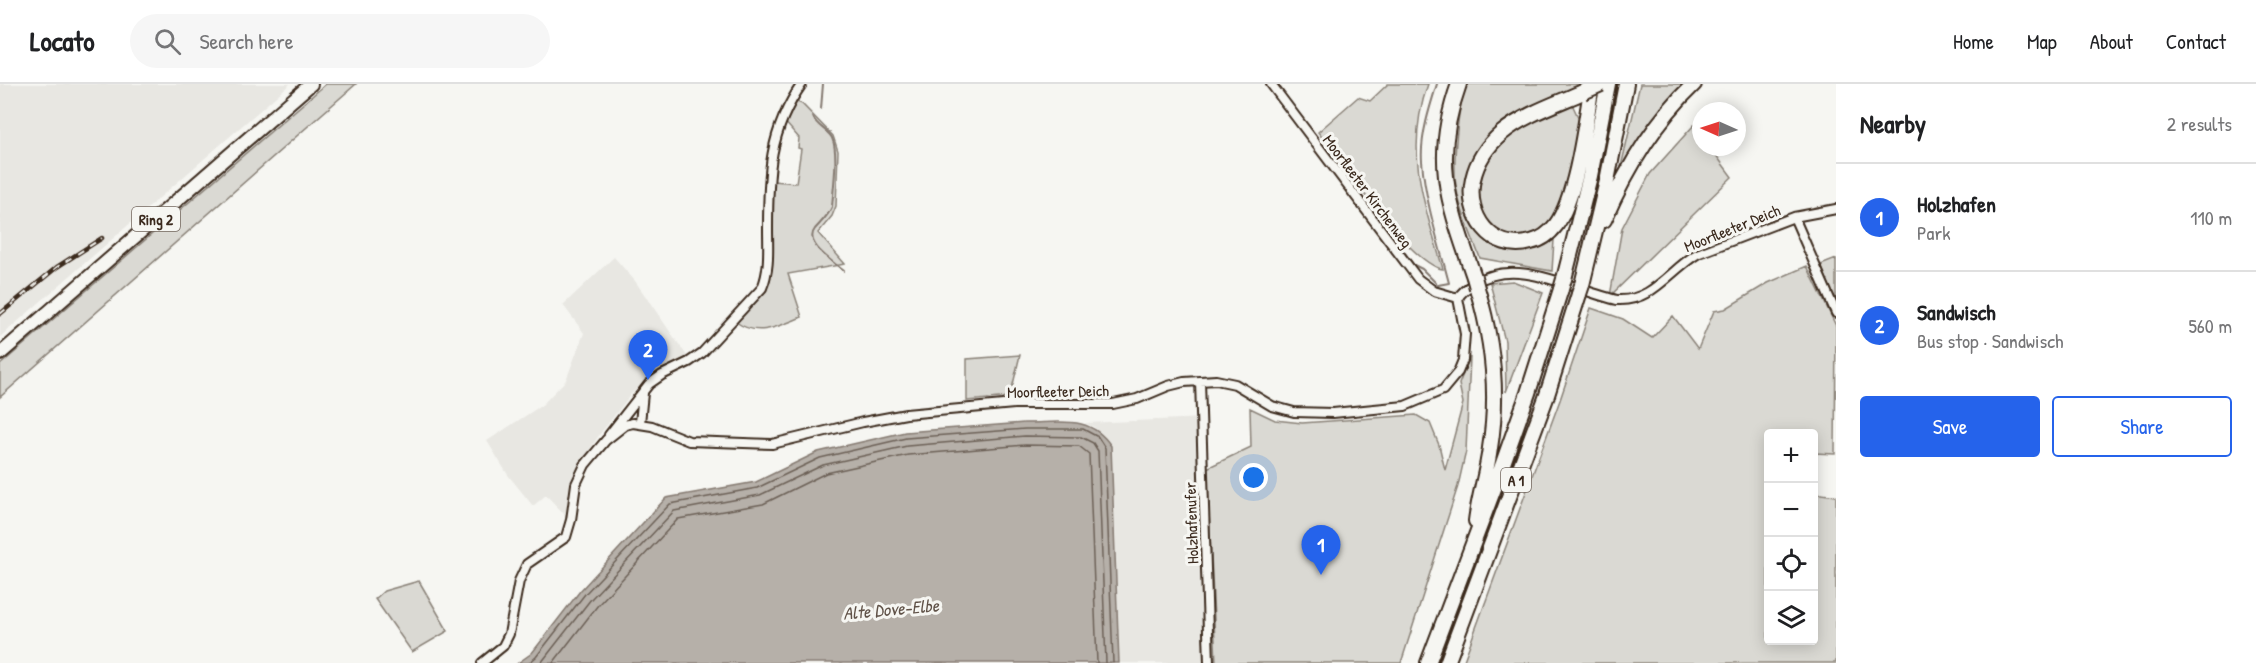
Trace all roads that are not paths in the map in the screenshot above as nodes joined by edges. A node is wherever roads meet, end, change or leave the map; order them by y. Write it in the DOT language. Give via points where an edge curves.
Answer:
graph roads {
  1 [pos="311,84"];
  2 [pos="802,84"];
  3 [pos="1271,84"];
  4 [pos="1459,84"];
  5 [pos="1601,84"];
  6 [pos="1608,84"];
  7 [pos="1626,84"];
  8 [pos="1694,84"];
  9 [pos="1587,88"];
  10 [pos="1836,209"];
  11 [pos="1794,217"];
  12 [pos="1592,247"];
  13 [pos="1458,298"];
  14 [pos="1836,313"];
  15 [pos="0,354"];
  16 [pos="1200,381"];
  17 [pos="643,392"];
  18 [pos="640,423"];
  19 [pos="606,440"];
  20 [pos="1473,547"];
  21 [pos="482,663"];
  22 [pos="1209,663"];
  23 [pos="1428,663"];
  24 [pos="1447,663"];
  1 -- 15 [label="main road, Ring 2"];
  2 -- 17 [label="street" via="782,116 774,142 768,184 768,264 762,288 702,353 662,375"];
  3 -- 13 [label="street, Moorfleeter Kirchenweg" via="1418,279 1434,291"];
  4 -- 20 [label="highway" via="1445,133 1444,161 1452,209 1476,283 1495,377 1490,452"];
  5 -- 9 [label="highway, bridge"];
  6 -- 20 [label="highway, A 1" via="1590,176 1562,284"];
  7 -- 12 [label="highway, A 1"];
  8 -- 12 [label="highway" via="1640,153"];
  9 -- 9 [label="highway" via="1575,174 1556,225 1548,234 1525,244 1496,239 1483,229 1472,202 1473,178 1483,155 1511,126"];
  10 -- 11 [label="street, Moorfleeter Deich"];
  11 -- 13 [label="street, Moorfleeter Deich" via="1697,254 1654,290 1633,299 1617,300 1517,272 1483,278"];
  11 -- 14 [label="street"];
  12 -- 24 [label="highway, A 1" via="1546,398"];
  13 -- 16 [label="street, Moorfleeter Deich" via="1465,334 1458,372 1443,390 1405,406 1333,413 1294,412 1265,402 1235,384"];
  16 -- 18 [label="street, Moorfleeter Deich" via="1168,386 1113,404 1014,404 906,414 772,444 689,441"];
  16 -- 22 [label="street, Holzhafenufer"];
  17 -- 18 [label="street"];
  17 -- 19 [label="street"];
  18 -- 19 [label="street" via="625,425"];
  19 -- 21 [label="street" via="581,472 566,537 527,564 519,581 509,634 503,646"];
  20 -- 23 [label="highway, A 1"];
}
